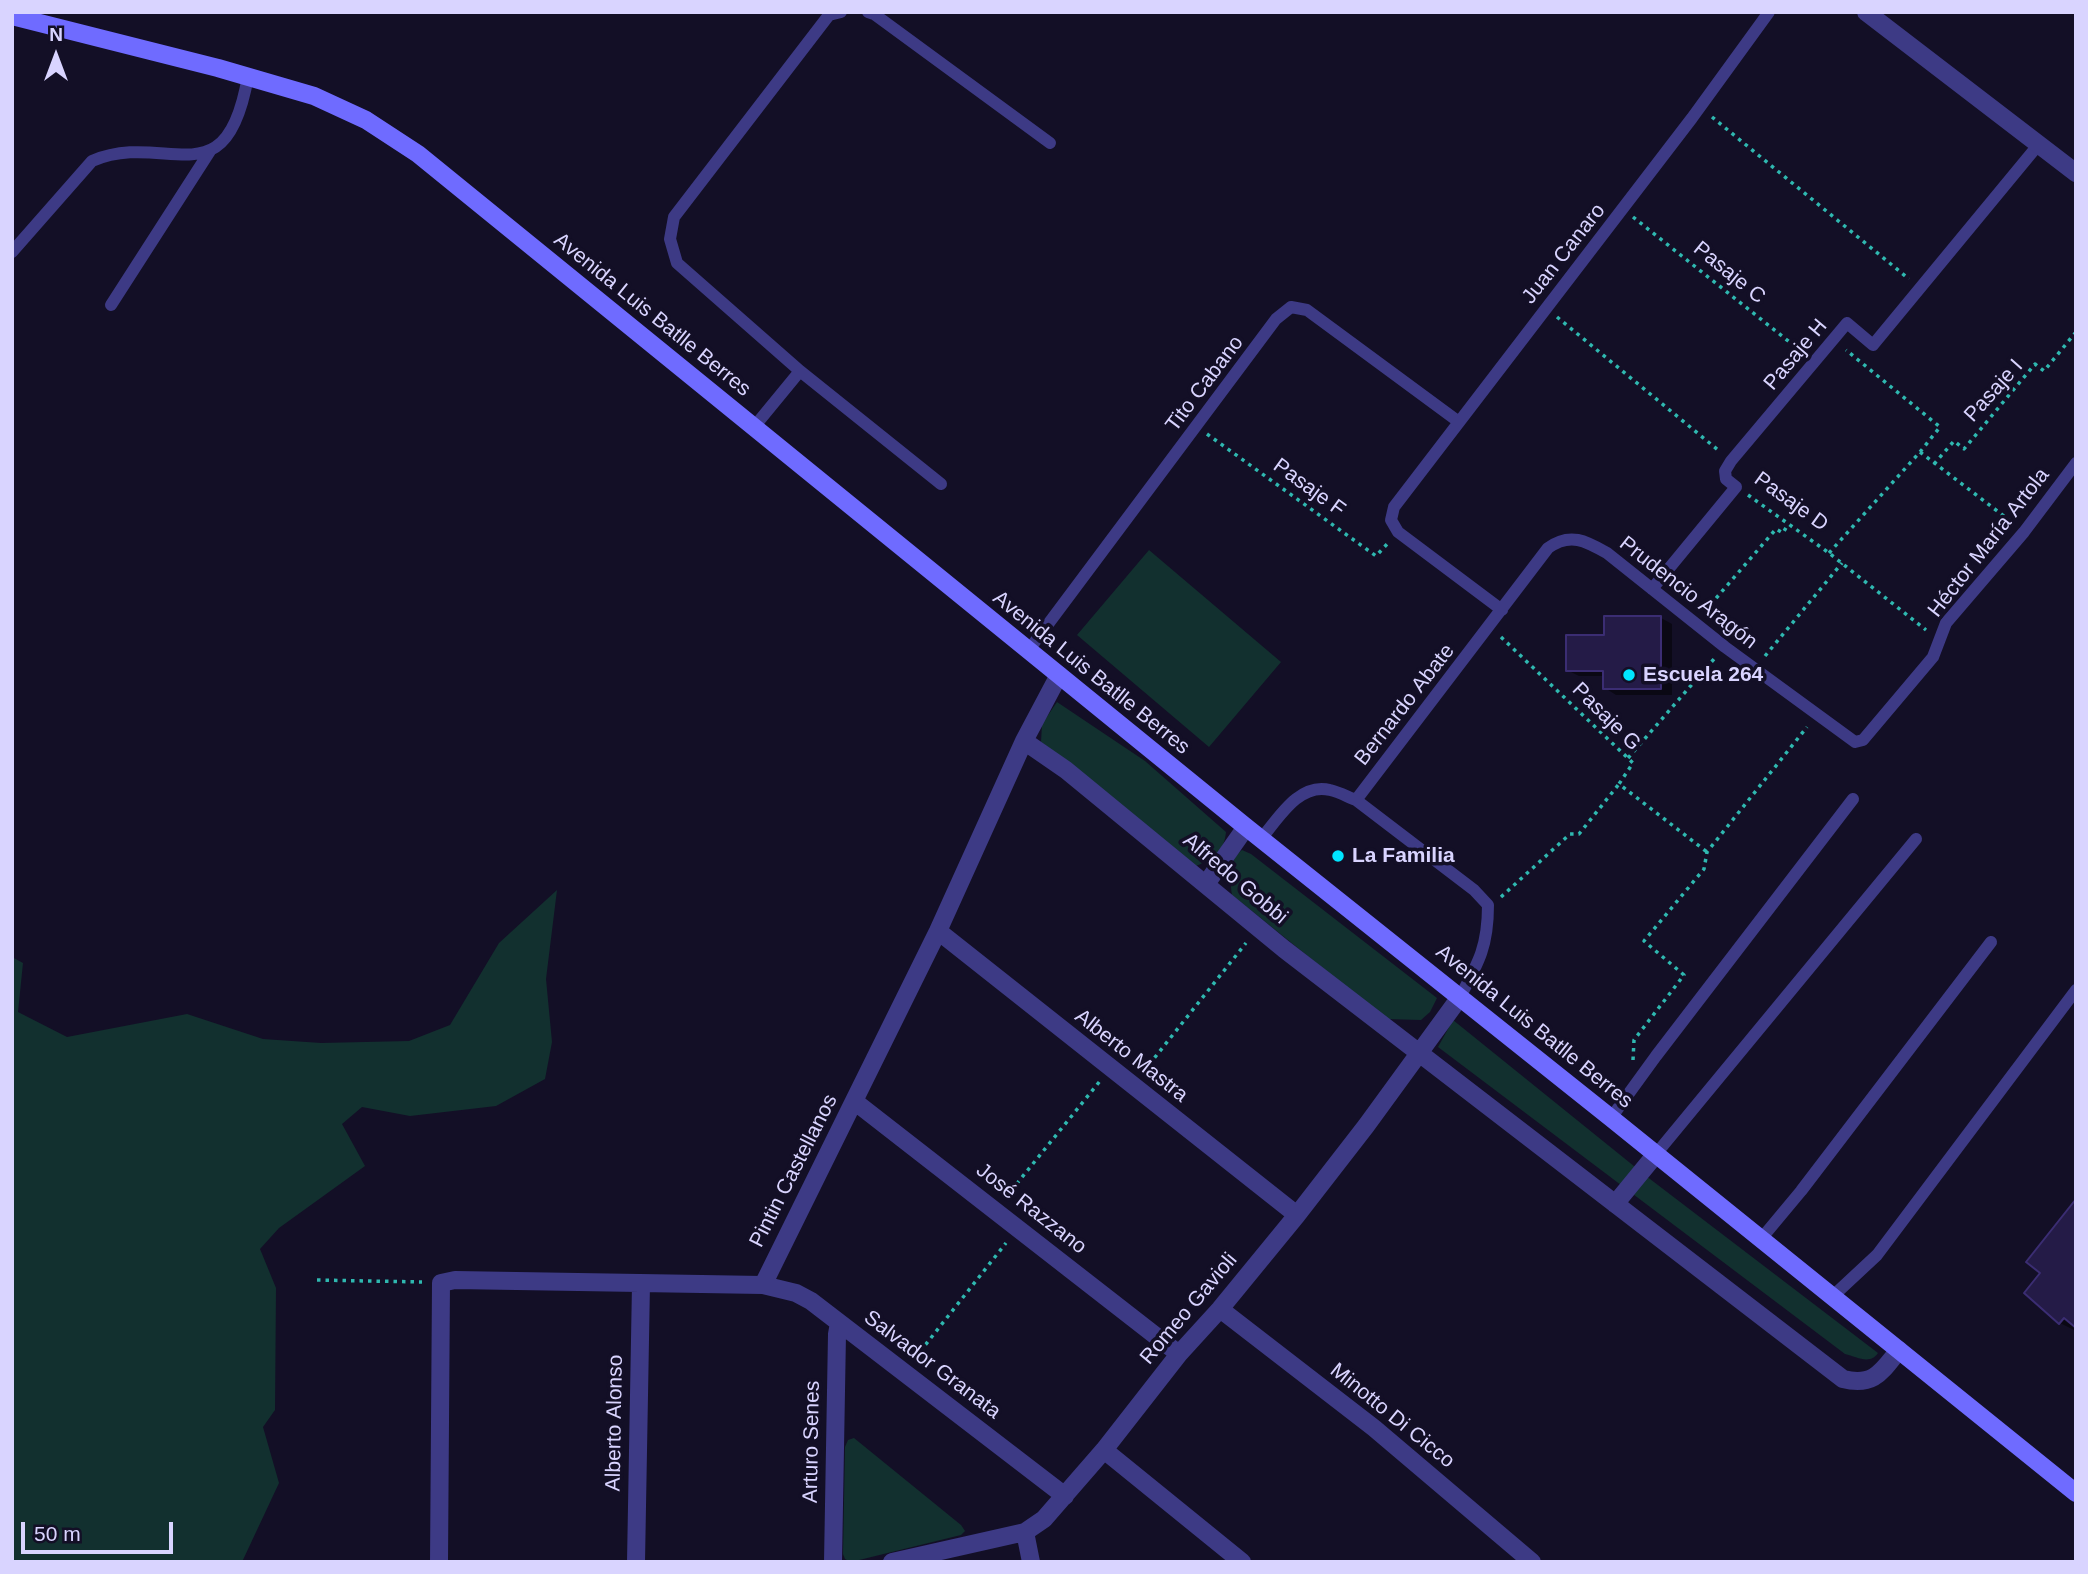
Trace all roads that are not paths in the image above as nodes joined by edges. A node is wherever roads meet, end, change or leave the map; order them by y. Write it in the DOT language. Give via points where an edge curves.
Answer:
graph roads {
  1 [pos="841,12"];
  2 [pos="868,12"];
  3 [pos="1769,12"];
  4 [pos="1866,12"];
  5 [pos="12,16"];
  6 [pos="248,76"];
  7 [pos="1050,143"];
  8 [pos="2039,144"];
  9 [pos="209,152"];
  10 [pos="2076,173"];
  11 [pos="12,252"];
  12 [pos="111,304"];
  13 [pos="800,370"];
  14 [pos="1459,422"];
  15 [pos="754,427"];
  16 [pos="1731,461"];
  17 [pos="2076,463"];
  18 [pos="941,484"];
  19 [pos="1558,541"];
  20 [pos="1652,589"];
  21 [pos="1502,610"];
  22 [pos="1028,651"];
  23 [pos="1059,675"];
  24 [pos="1024,741"];
  25 [pos="1856,742"];
  26 [pos="1853,799"];
  27 [pos="1356,800"];
  28 [pos="1246,827"];
  29 [pos="1261,839"];
  30 [pos="1916,839"];
  31 [pos="1206,884"];
  32 [pos="938,931"];
  33 [pos="1991,942"];
  34 [pos="2076,990"];
  35 [pos="1460,997"];
  36 [pos="1418,1052"];
  37 [pos="854,1101"];
  38 [pos="1611,1118"];
  39 [pos="1656,1154"];
  40 [pos="1615,1203"];
  41 [pos="1297,1215"];
  42 [pos="1761,1238"];
  43 [pos="640,1284"];
  44 [pos="763,1285"];
  45 [pos="1833,1296"];
  46 [pos="1220,1309"];
  47 [pos="839,1323"];
  48 [pos="1899,1350"];
  49 [pos="1179,1354"];
  50 [pos="1104,1450"];
  51 [pos="2076,1493"];
  52 [pos="1065,1496"];
  53 [pos="1025,1532"];
  54 [pos="439,1562"];
  55 [pos="636,1562"];
  56 [pos="833,1562"];
  57 [pos="892,1562"];
  58 [pos="1031,1562"];
  59 [pos="1242,1562"];
  60 [pos="1532,1562"];
  1 -- 13 [label="lane" via="829,15 674,217 670,239 677,262"];
  2 -- 7 [label="lane"];
  3 -- 14 [label="lane, Juan Canaro"];
  4 -- 8 [label="street"];
  5 -- 6 [label="main road, Avenida Luis Batlle Berres"];
  6 -- 9 [label="lane" via="236,124"];
  6 -- 15 [label="main road, Avenida Luis Batlle Berres" via="324,100 418,153"];
  8 -- 10 [label="street"];
  8 -- 16 [label="lane, Pasaje H" via="1873,345 1847,323"];
  9 -- 11 [label="lane" via="180,156 125,152 92,161"];
  9 -- 12 [label="lane"];
  13 -- 15 [label="lane"];
  13 -- 18 [label="lane"];
  14 -- 21 [label="lane, Juan Canaro" via="1394,508 1391,520 1398,532"];
  14 -- 22 [label="lane, Tito Cabano" via="1307,310 1291,307 1276,319"];
  15 -- 22 [label="main road, Avenida Luis Batlle Berres"];
  16 -- 20 [label="lane, Pasaje D" via="1726,479 1736,486"];
  17 -- 25 [label="lane, Héctor María Artola" via="1946,623 1933,657 1863,740"];
  19 -- 20 [label="lane, Prudencio Aragón" via="1589,542"];
  19 -- 21 [label="lane, Bernardo Abate"];
  20 -- 25 [label="lane, Prudencio Aragón"];
  21 -- 27 [label="lane, Bernardo Abate"];
  22 -- 23 [label="main road, Avenida Luis Batlle Berres"];
  23 -- 24 [label="street, Pintin Castellanos"];
  23 -- 28 [label="main road, Avenida Luis Batlle Berres"];
  24 -- 31 [label="street, Alfredo Gobbi" via="1066,769"];
  24 -- 32 [label="street, Pintin Castellanos"];
  26 -- 38 [label="lane"];
  27 -- 29 [label="lane" via="1328,789 1300,794"];
  27 -- 35 [label="lane" via="1488,905 1482,957"];
  28 -- 29 [label="main road, Avenida Luis Batlle Berres"];
  28 -- 31 [label="street"];
  29 -- 35 [label="main road, Avenida Luis Batlle Berres"];
  30 -- 39 [label="lane"];
  31 -- 36 [label="street, Alfredo Gobbi"];
  32 -- 37 [label="street, Pintin Castellanos"];
  32 -- 41 [label="street, Alberto Mastra"];
  33 -- 42 [label="lane"];
  34 -- 45 [label="lane" via="1877,1255"];
  35 -- 36 [label="street, Romeo Gavioli"];
  35 -- 38 [label="main road, Avenida Luis Batlle Berres"];
  36 -- 40 [label="street, Alfredo Gobbi"];
  36 -- 41 [label="street, Romeo Gavioli"];
  37 -- 44 [label="street, Pintin Castellanos"];
  37 -- 49 [label="street, José Razzano"];
  38 -- 39 [label="main road, Avenida Luis Batlle Berres"];
  39 -- 40 [label="street"];
  39 -- 42 [label="main road, Avenida Luis Batlle Berres"];
  40 -- 48 [label="street, Alfredo Gobbi" via="1843,1380 1869,1380 1880,1374"];
  41 -- 46 [label="street, Romeo Gavioli"];
  42 -- 45 [label="main road, Avenida Luis Batlle Berres"];
  43 -- 44 [label="street"];
  43 -- 54 [label="street" via="441,1283"];
  43 -- 55 [label="street, Alberto Alonso"];
  44 -- 47 [label="street, Salvador Granata" via="796,1293"];
  45 -- 48 [label="main road, Avenida Luis Batlle Berres"];
  46 -- 49 [label="street, Romeo Gavioli"];
  46 -- 60 [label="street, Minotto Di Cicco" via="1374,1428"];
  47 -- 52 [label="street, Salvador Granata"];
  47 -- 56 [label="street, Arturo Senes"];
  48 -- 51 [label="main road, Avenida Luis Batlle Berres"];
  49 -- 50 [label="street, Romeo Gavioli"];
  50 -- 52 [label="street, Romeo Gavioli"];
  50 -- 59 [label="street"];
  52 -- 53 [label="street, Romeo Gavioli"];
  53 -- 57 [label="street, Romeo Gavioli"];
  53 -- 58 [label="street"];
}
